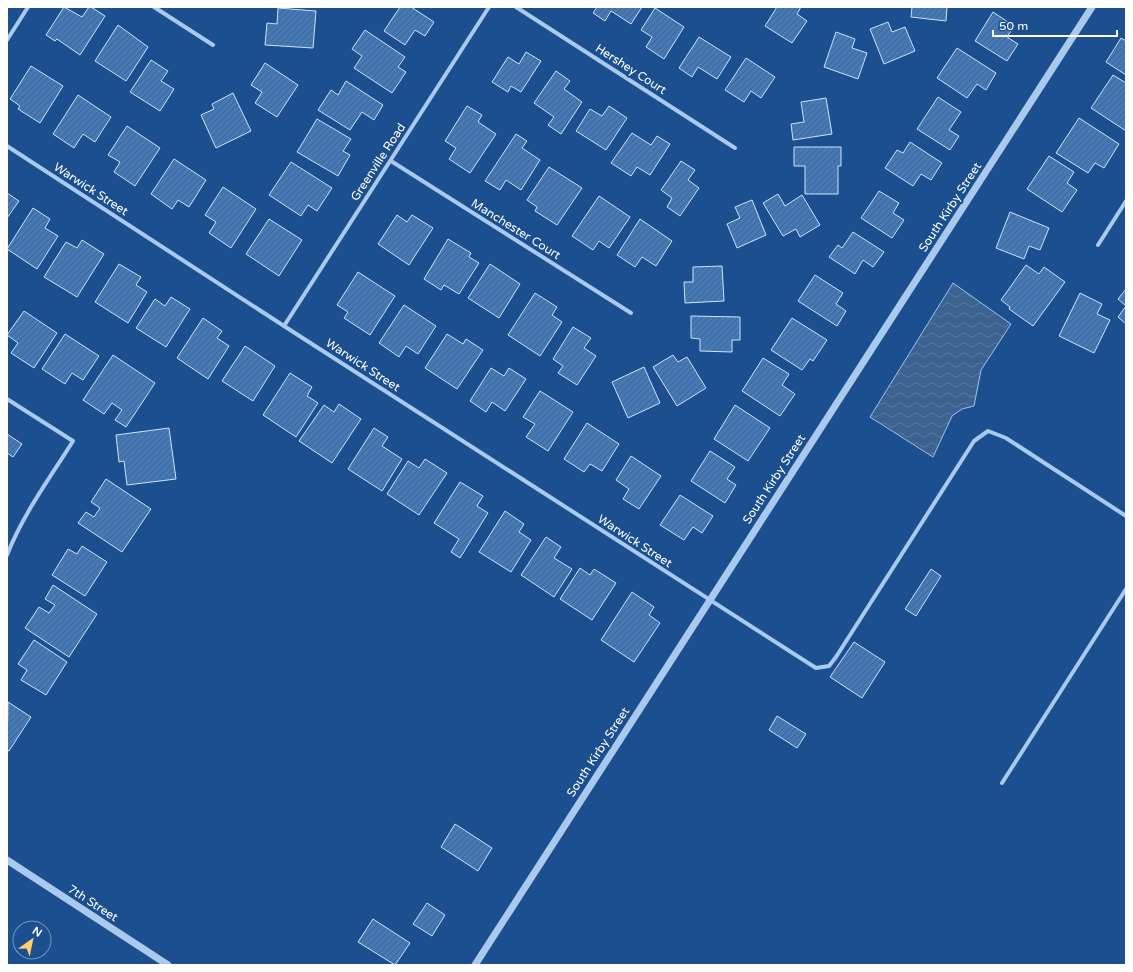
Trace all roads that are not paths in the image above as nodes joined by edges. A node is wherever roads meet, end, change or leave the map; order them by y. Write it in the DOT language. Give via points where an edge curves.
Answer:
graph roads {
  1 [pos="28,7"];
  2 [pos="154,7"];
  3 [pos="489,7"];
  4 [pos="516,7"];
  5 [pos="1092,7"];
  6 [pos="7,40"];
  7 [pos="214,45"];
  8 [pos="7,146"];
  9 [pos="735,148"];
  10 [pos="391,161"];
  11 [pos="1126,201"];
  12 [pos="1098,245"];
  13 [pos="631,313"];
  14 [pos="284,326"];
  15 [pos="7,399"];
  16 [pos="1126,516"];
  17 [pos="7,555"];
  18 [pos="1126,589"];
  19 [pos="709,600"];
  20 [pos="1002,783"];
  21 [pos="7,860"];
  22 [pos="168,965"];
  23 [pos="475,965"];
  1 -- 6 [label="street"];
  2 -- 7 [label="street"];
  3 -- 10 [label="street, Greenville Road"];
  4 -- 9 [label="street, Hershey Court"];
  5 -- 19 [label="street, South Kirby Street"];
  8 -- 14 [label="street, Warwick Street"];
  10 -- 13 [label="street, Manchester Court"];
  10 -- 14 [label="street, Greenville Road"];
  11 -- 12 [label="street"];
  14 -- 19 [label="street, Warwick Street"];
  15 -- 17 [label="street" via="74,441 29,511"];
  16 -- 19 [label="street, Warwick Street" via="1006,438 988,431 974,441 829,666 816,668"];
  18 -- 20 [label="street"];
  19 -- 23 [label="street, South Kirby Street"];
  21 -- 22 [label="street, 7th Street"];
}
